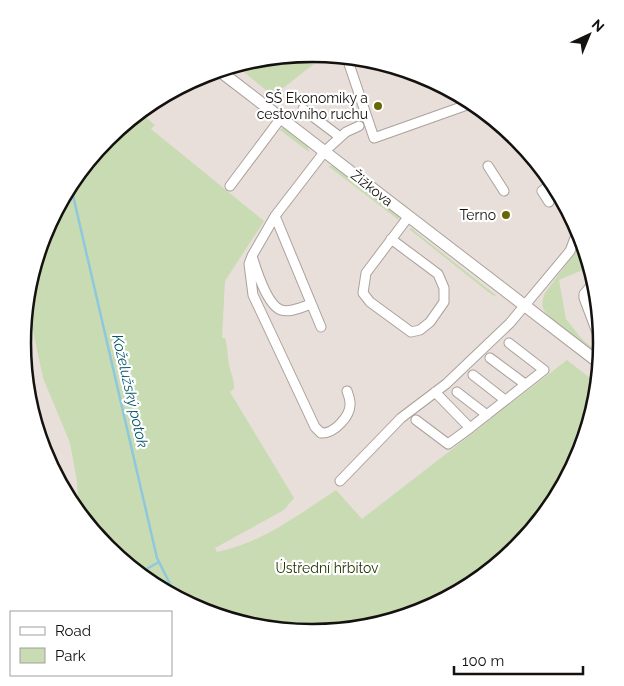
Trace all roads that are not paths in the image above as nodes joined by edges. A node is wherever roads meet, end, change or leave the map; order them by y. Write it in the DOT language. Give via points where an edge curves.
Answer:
graph roads {
  1 [pos="349,65"];
  2 [pos="226,76"];
  3 [pos="463,107"];
  4 [pos="303,109"];
  5 [pos="281,118"];
  6 [pos="359,126"];
  7 [pos="340,138"];
  8 [pos="325,151"];
  9 [pos="488,166"];
  10 [pos="230,186"];
  11 [pos="546,188"];
  12 [pos="504,191"];
  13 [pos="549,202"];
  14 [pos="275,216"];
  15 [pos="409,216"];
  16 [pos="392,239"];
  17 [pos="574,243"];
  18 [pos="252,256"];
  19 [pos="587,290"];
  20 [pos="310,304"];
  21 [pos="523,306"];
  22 [pos="591,316"];
  23 [pos="321,327"];
  24 [pos="509,343"];
  25 [pos="490,358"];
  26 [pos="592,358"];
  27 [pos="473,375"];
  28 [pos="525,384"];
  29 [pos="347,390"];
  30 [pos="435,392"];
  31 [pos="457,392"];
  32 [pos="505,400"];
  33 [pos="487,414"];
  34 [pos="416,420"];
  35 [pos="470,428"];
  36 [pos="340,481"];
  1 -- 3 [label="street" via="374,138"];
  2 -- 5 [label="main road, Žižkova"];
  4 -- 7 [label="street"];
  5 -- 8 [label="main road, Žižkova"];
  5 -- 10 [label="street"];
  6 -- 7 [label="street"];
  7 -- 8 [label="street"];
  8 -- 14 [label="street"];
  8 -- 15 [label="main road, Žižkova"];
  9 -- 12 [label="street"];
  11 -- 13 [label="street" via="542,191"];
  14 -- 18 [label="street"];
  14 -- 20 [label="street"];
  15 -- 16 [label="street"];
  15 -- 21 [label="main road, Žižkova"];
  16 -- 16 [label="street" via="366,273 363,293 370,302 411,332 420,330 444,302 444,288 438,274"];
  17 -- 21 [label="street"];
  18 -- 20 [label="street" via="275,306 291,310"];
  18 -- 29 [label="street" via="249,264 253,295 314,427 321,433 335,429 347,414 351,404"];
  19 -- 22 [label="street" via="584,298"];
  20 -- 23 [label="street"];
  21 -- 26 [label="main road, Žižkova"];
  21 -- 30 [label="street" via="491,342"];
  24 -- 28 [label="street" via="544,370"];
  25 -- 28 [label="street"];
  27 -- 32 [label="street"];
  28 -- 32 [label="street"];
  30 -- 35 [label="street"];
  30 -- 36 [label="street" via="401,418"];
  31 -- 33 [label="street"];
  32 -- 33 [label="street"];
  33 -- 35 [label="street"];
  34 -- 35 [label="street" via="448,444"];
}
